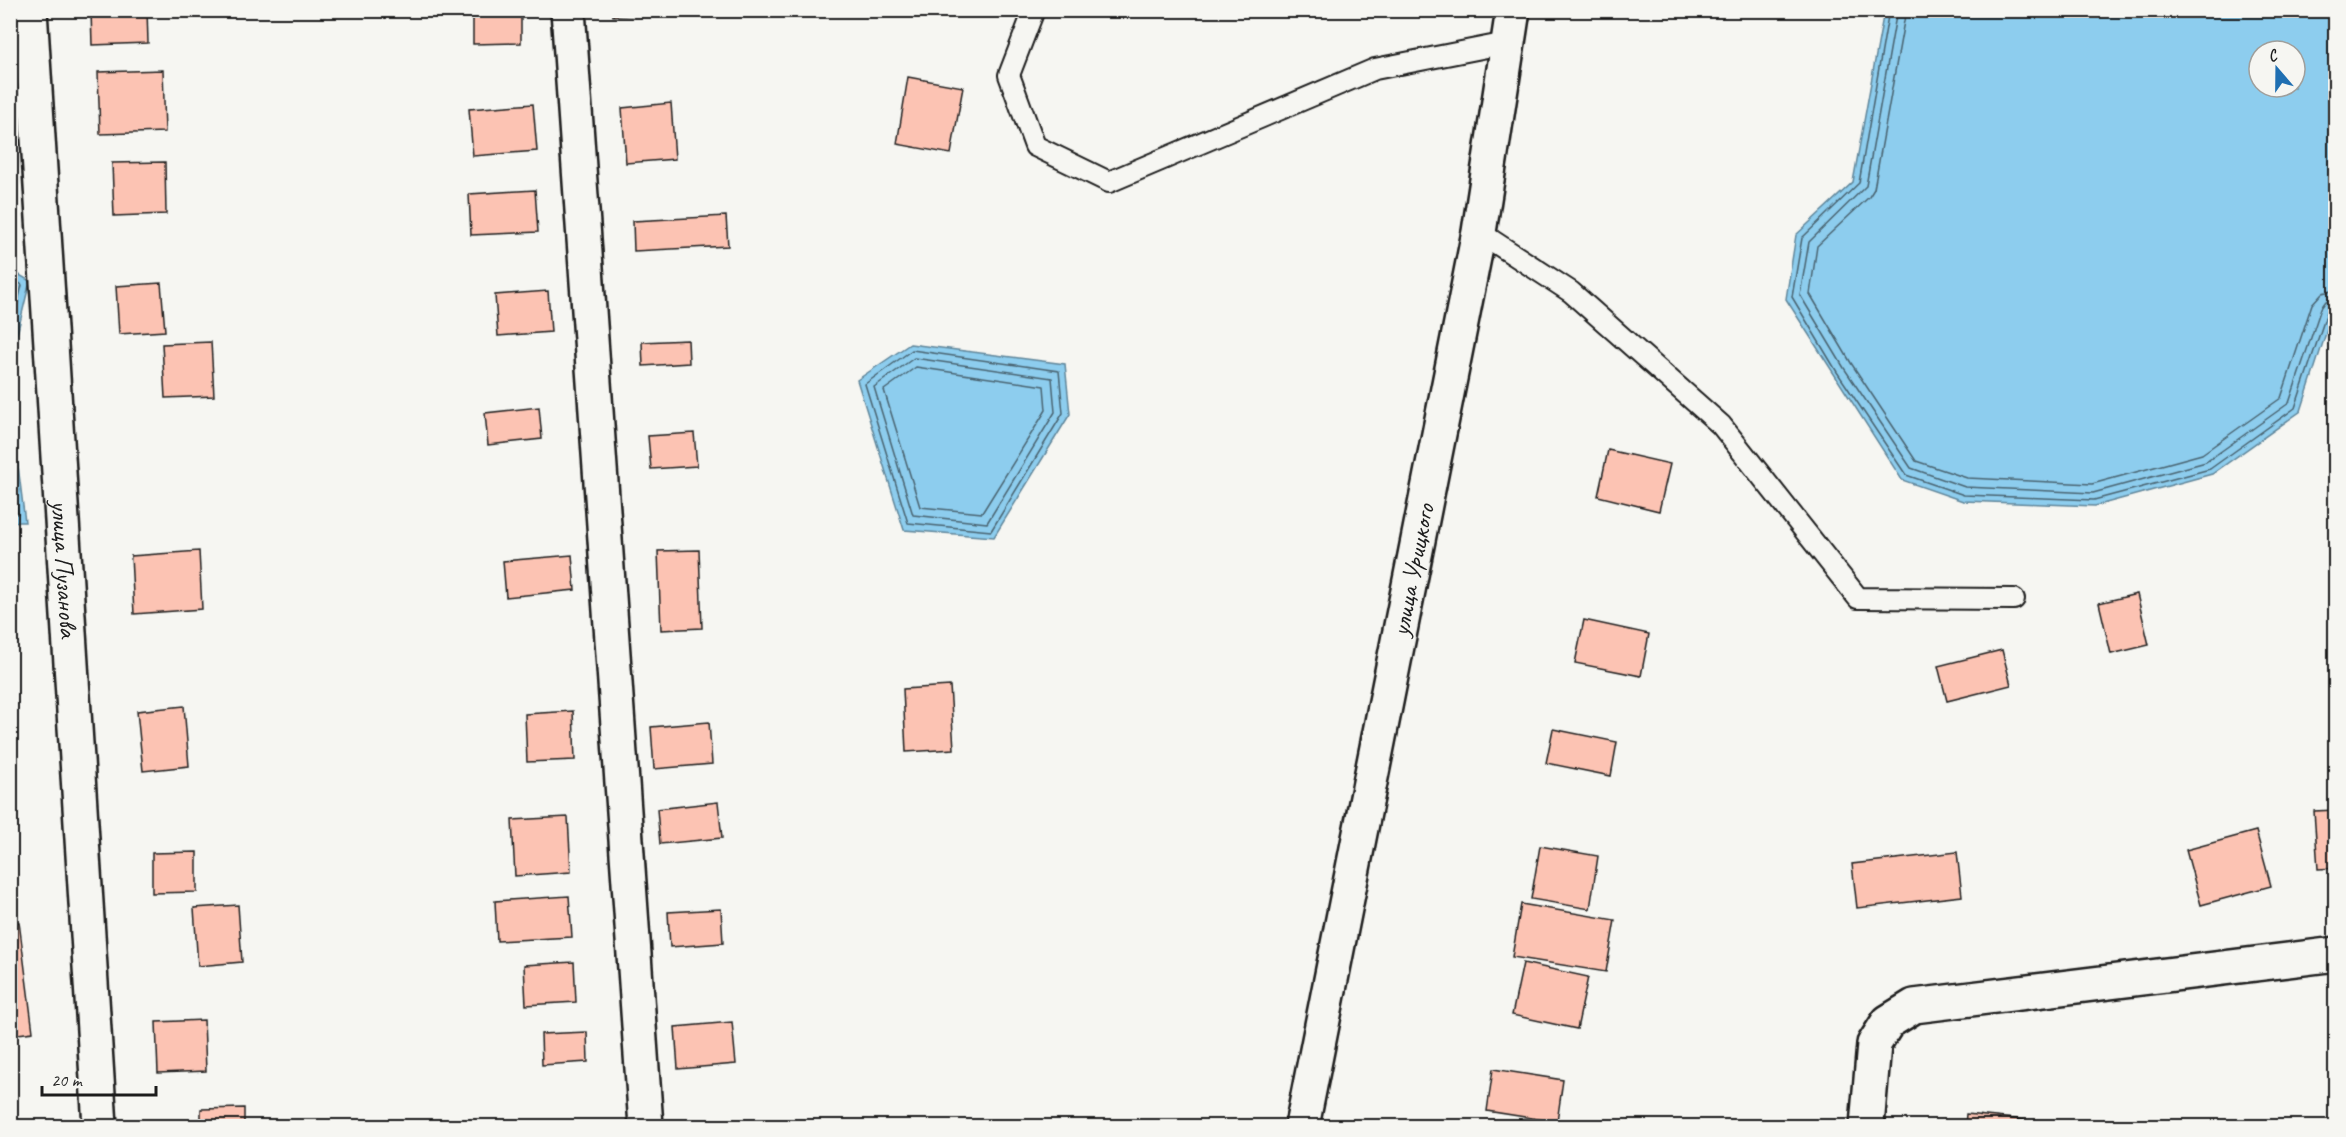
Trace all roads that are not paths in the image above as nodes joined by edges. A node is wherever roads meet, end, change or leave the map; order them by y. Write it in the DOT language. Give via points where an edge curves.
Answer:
graph roads {
  1 [pos="30,10"];
  2 [pos="568,10"];
  3 [pos="1034,10"];
  4 [pos="1513,10"];
  5 [pos="1507,43"];
  6 [pos="1479,232"];
  7 [pos="2014,599"];
  8 [pos="2336,954"];
  9 [pos="100,1126"];
  10 [pos="646,1126"];
  11 [pos="1302,1126"];
  12 [pos="1867,1126"];
  1 -- 9 [label="street, улица Пузанова"];
  2 -- 10 [label="street"];
  3 -- 5 [label="lane" via="1009,75 1035,146 1109,182 1375,69"];
  4 -- 5 [label="street, улица Урицкого"];
  5 -- 6 [label="street, улица Урицкого"];
  6 -- 7 [label="lane" via="1571,292 1721,425 1858,598"];
  6 -- 11 [label="street, улица Урицкого"];
  8 -- 12 [label="street" via="1914,1006 1888,1022 1874,1044"];
}
